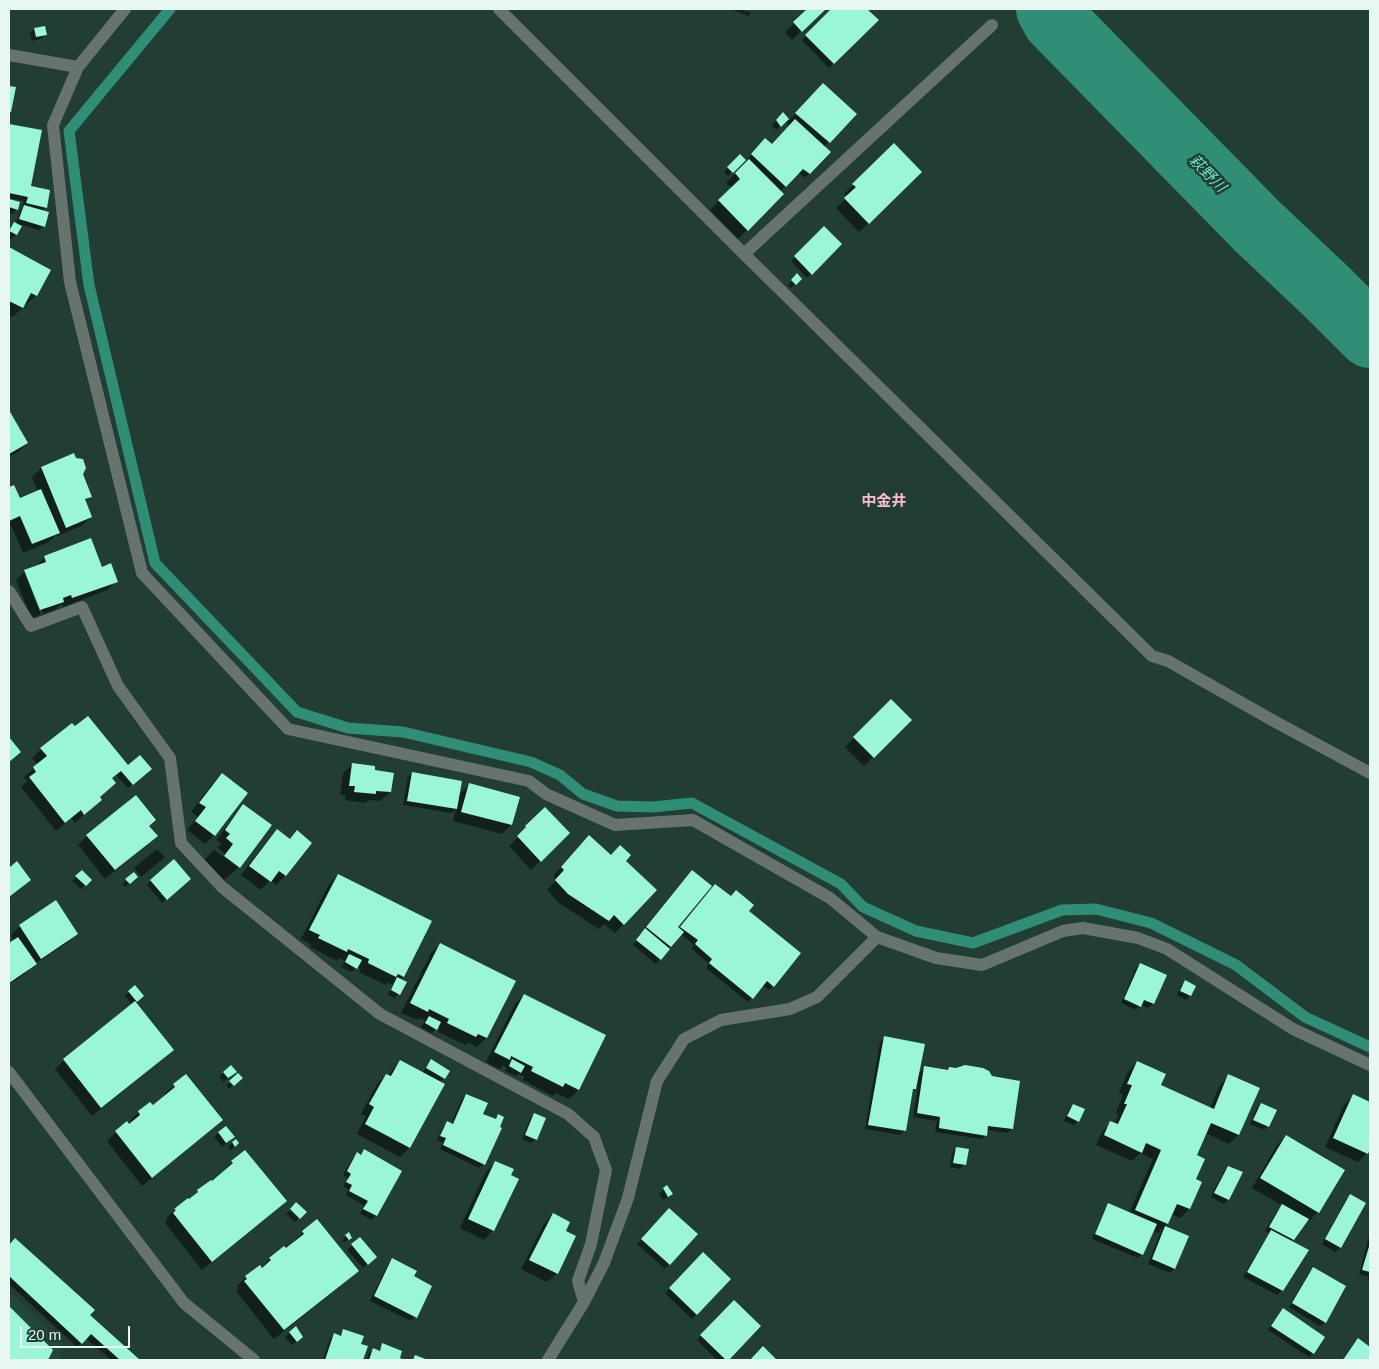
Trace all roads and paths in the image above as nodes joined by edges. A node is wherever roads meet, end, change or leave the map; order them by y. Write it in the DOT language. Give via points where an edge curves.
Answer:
graph roads {
  1 [pos="125,9"];
  2 [pos="499,9"];
  3 [pos="992,25"];
  4 [pos="9,55"];
  5 [pos="78,67"];
  6 [pos="744,254"];
  7 [pos="9,591"];
  8 [pos="1370,773"];
  9 [pos="877,937"];
  10 [pos="1370,1065"];
  11 [pos="9,1072"];
  12 [pos="584,1302"];
  13 [pos="254,1360"];
  14 [pos="548,1360"];
  1 -- 5 [label="street"];
  2 -- 6 [label="street"];
  3 -- 6 [label="street"];
  4 -- 5 [label="street"];
  5 -- 9 [label="street" via="53,125 70,282 142,573 288,729 529,781 546,794 615,825 693,820 830,898"];
  6 -- 8 [label="street" via="1152,656"];
  7 -- 12 [label="street" via="31,626 82,607 118,686 170,758 181,843 222,887 380,1014 568,1114 594,1137 606,1170 591,1244 578,1282"];
  9 -- 10 [label="street" via="936,958 982,965 1063,931 1083,928 1138,938 1167,949 1293,1029"];
  9 -- 12 [label="street" via="817,997 790,1009 721,1020 684,1040 657,1081 628,1198 604,1263"];
  11 -- 13 [label="street" via="184,1303"];
  12 -- 14 [label="street"];
}
